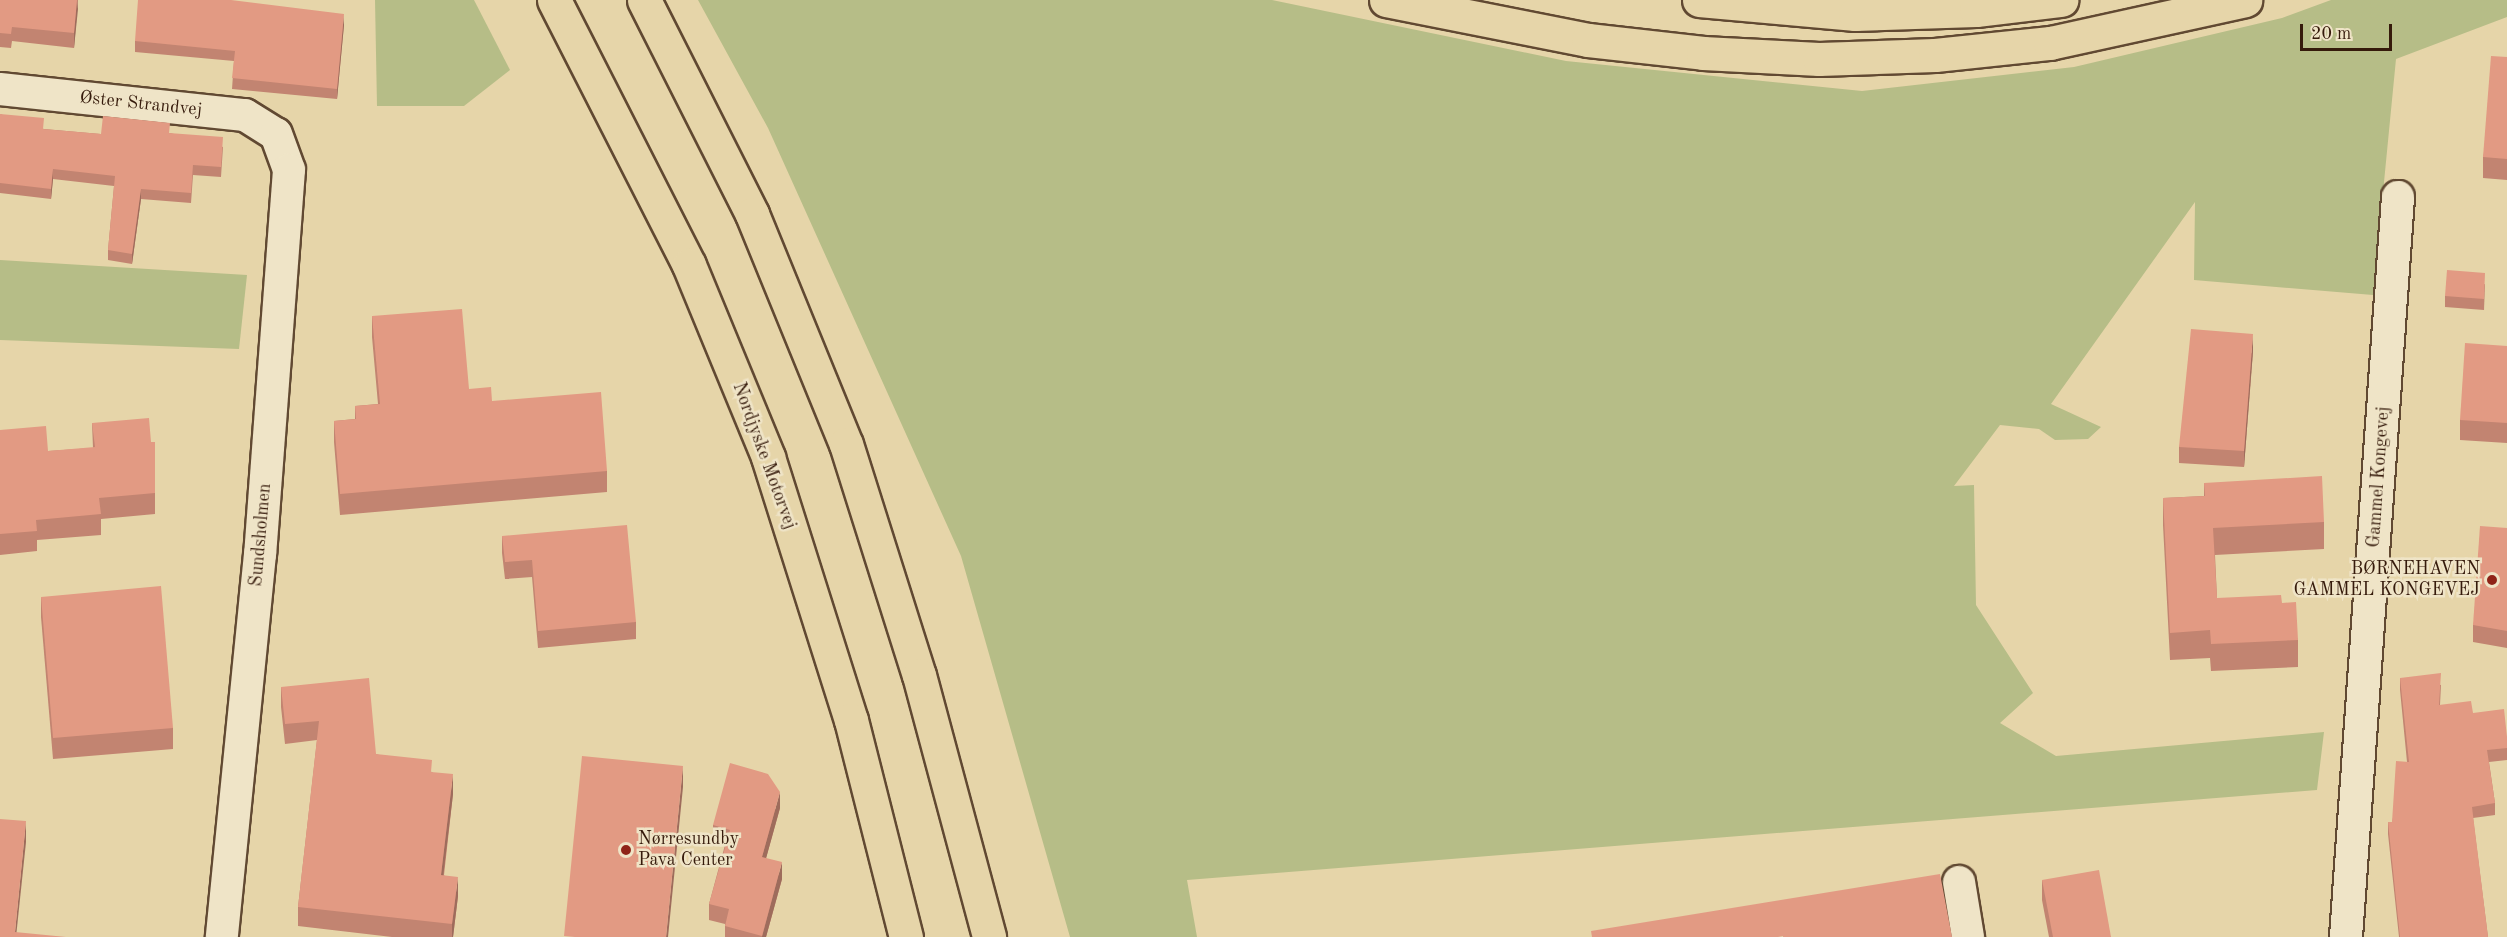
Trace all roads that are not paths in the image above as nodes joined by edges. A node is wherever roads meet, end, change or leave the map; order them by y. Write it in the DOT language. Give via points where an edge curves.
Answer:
graph roads {
  1 [pos="554,0"];
  2 [pos="644,0"];
  3 [pos="1386,0"];
  4 [pos="1699,0"];
  5 [pos="2061,0"];
  6 [pos="2245,0"];
  7 [pos="0,89"];
  8 [pos="276,135"];
  9 [pos="2398,197"];
  10 [pos="1959,882"];
  11 [pos="222,937"];
  12 [pos="906,937"];
  13 [pos="989,937"];
  14 [pos="1968,937"];
  15 [pos="2346,937"];
  1 -- 12 [label="highway, Nordjyske Motorvej" via="689,265 768,457 851,720"];
  2 -- 13 [label="highway" via="752,214 846,444 919,675"];
  3 -- 6 [label="highway" via="1588,40 1703,53 1819,59 1935,55 2050,42"];
  4 -- 5 [label="highway" via="1855,14 1976,10"];
  7 -- 8 [label="street, Øster Strandvej" via="244,115"];
  8 -- 11 [label="street, Sundsholmen" via="289,170 287,225"];
  9 -- 15 [label="street, Gammel Kongevej"];
  10 -- 14 [label="street"];
}
